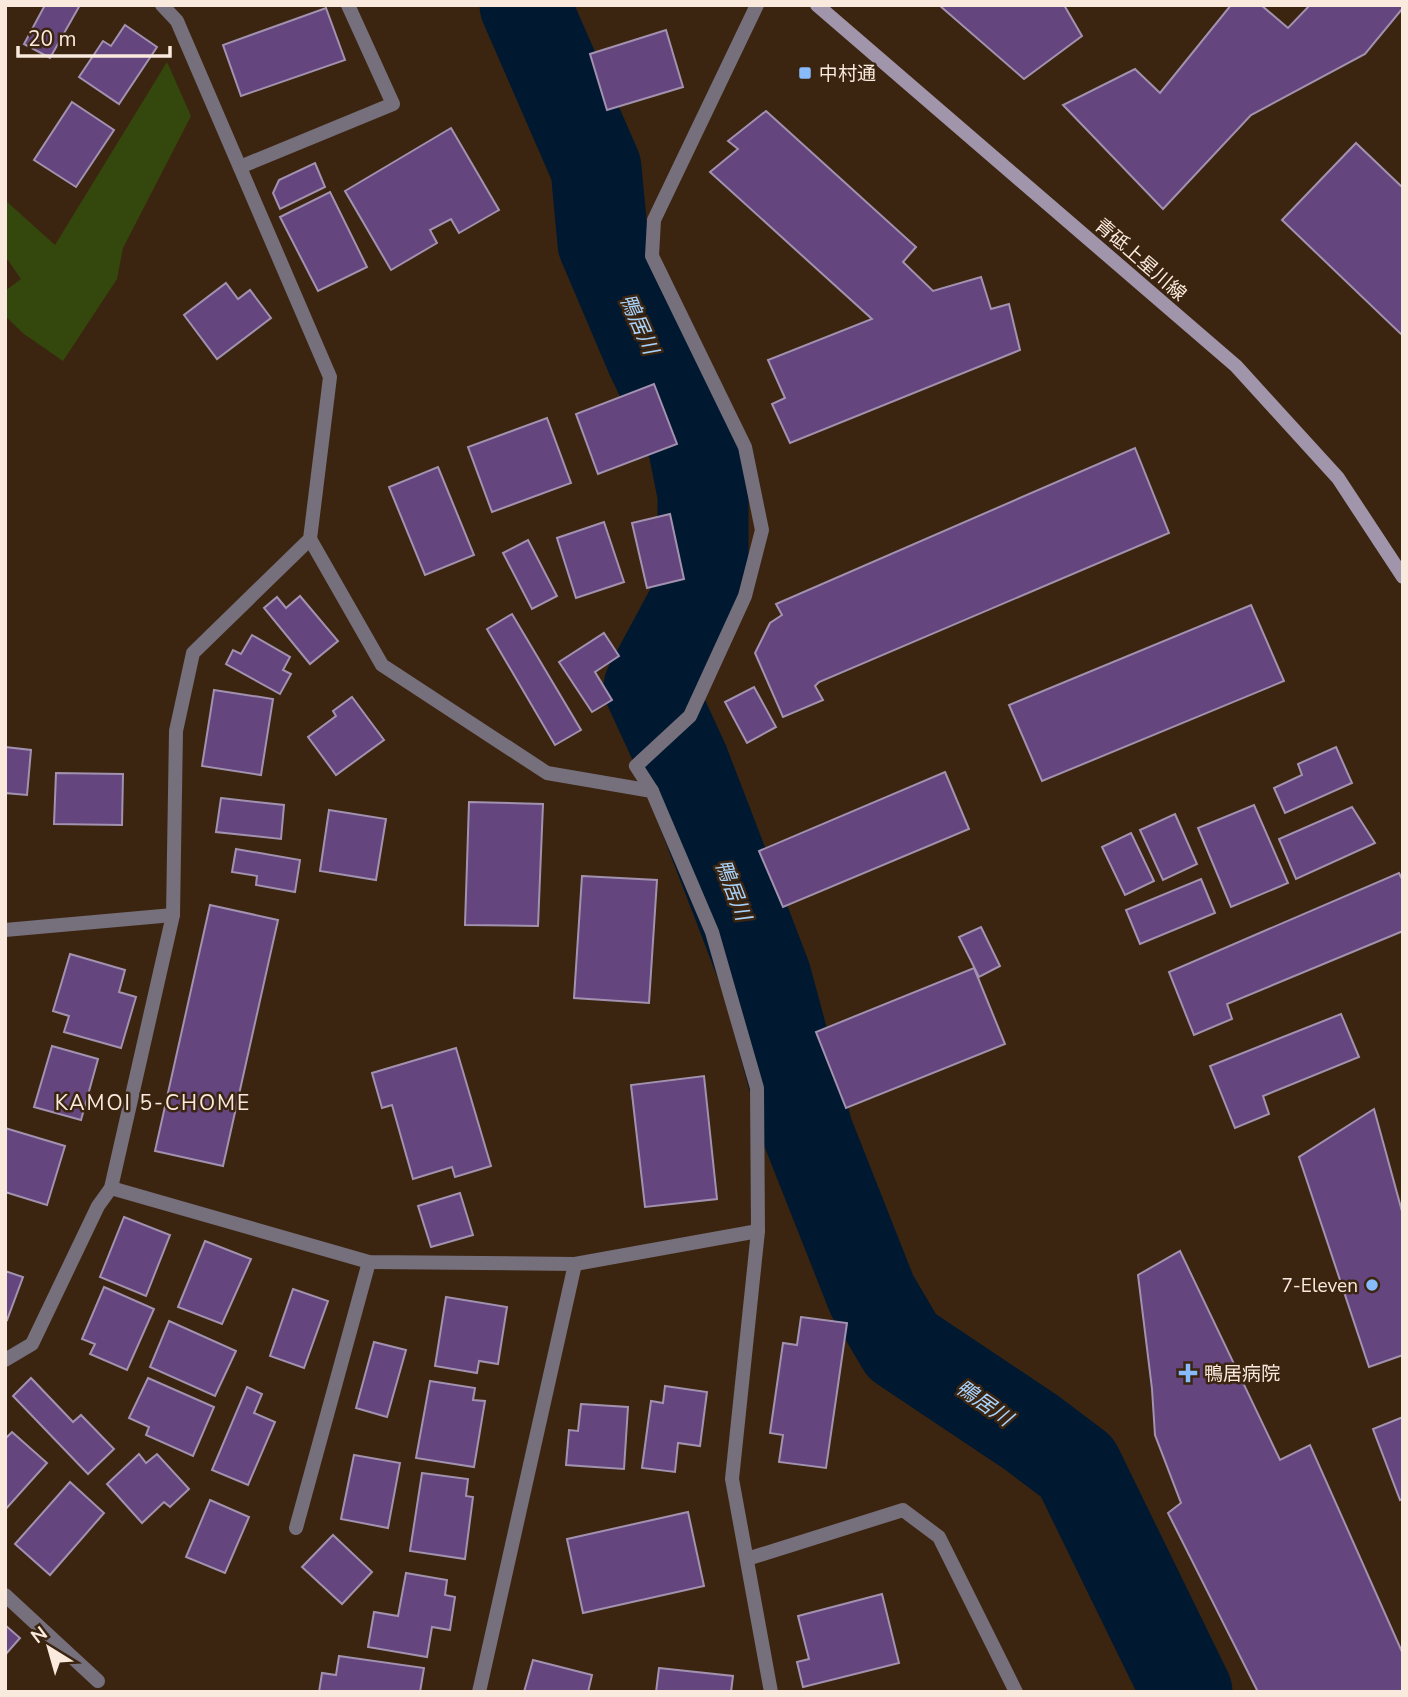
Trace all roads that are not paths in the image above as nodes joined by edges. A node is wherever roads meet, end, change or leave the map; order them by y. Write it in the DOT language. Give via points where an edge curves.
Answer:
graph roads {
  1 [pos="162,5"];
  2 [pos="182,5"];
  3 [pos="348,5"];
  4 [pos="757,5"];
  5 [pos="817,5"];
  6 [pos="177,20"];
  7 [pos="240,167"];
  8 [pos="310,539"];
  9 [pos="1403,577"];
  10 [pos="652,792"];
  11 [pos="173,915"];
  12 [pos="5,930"];
  13 [pos="111,1188"];
  14 [pos="758,1231"];
  15 [pos="369,1262"];
  16 [pos="575,1264"];
  17 [pos="5,1360"];
  18 [pos="296,1528"];
  19 [pos="747,1559"];
  20 [pos="5,1595"];
  21 [pos="98,1681"];
  22 [pos="479,1692"];
  23 [pos="771,1692"];
  24 [pos="1016,1692"];
  1 -- 6 [label="street"];
  2 -- 6 [label="street"];
  3 -- 7 [label="street" via="393,104"];
  4 -- 10 [label="street" via="654,220 652,256 745,447 762,530 745,596 690,716 636,766"];
  5 -- 9 [label="main road, 青砥上星川線" via="1236,366 1338,478"];
  6 -- 7 [label="street"];
  7 -- 8 [label="street" via="330,377"];
  8 -- 10 [label="street" via="382,665 547,773"];
  8 -- 11 [label="street" via="193,653 176,731"];
  10 -- 14 [label="street" via="712,932 757,1088"];
  11 -- 12 [label="street"];
  11 -- 13 [label="street"];
  13 -- 15 [label="street"];
  13 -- 17 [label="street" via="32,1344"];
  14 -- 16 [label="street"];
  14 -- 19 [label="street" via="732,1479"];
  15 -- 16 [label="street"];
  15 -- 18 [label="street"];
  16 -- 22 [label="street"];
  19 -- 23 [label="street"];
  19 -- 24 [label="street" via="903,1510 939,1536"];
  20 -- 21 [label="street"];
}
